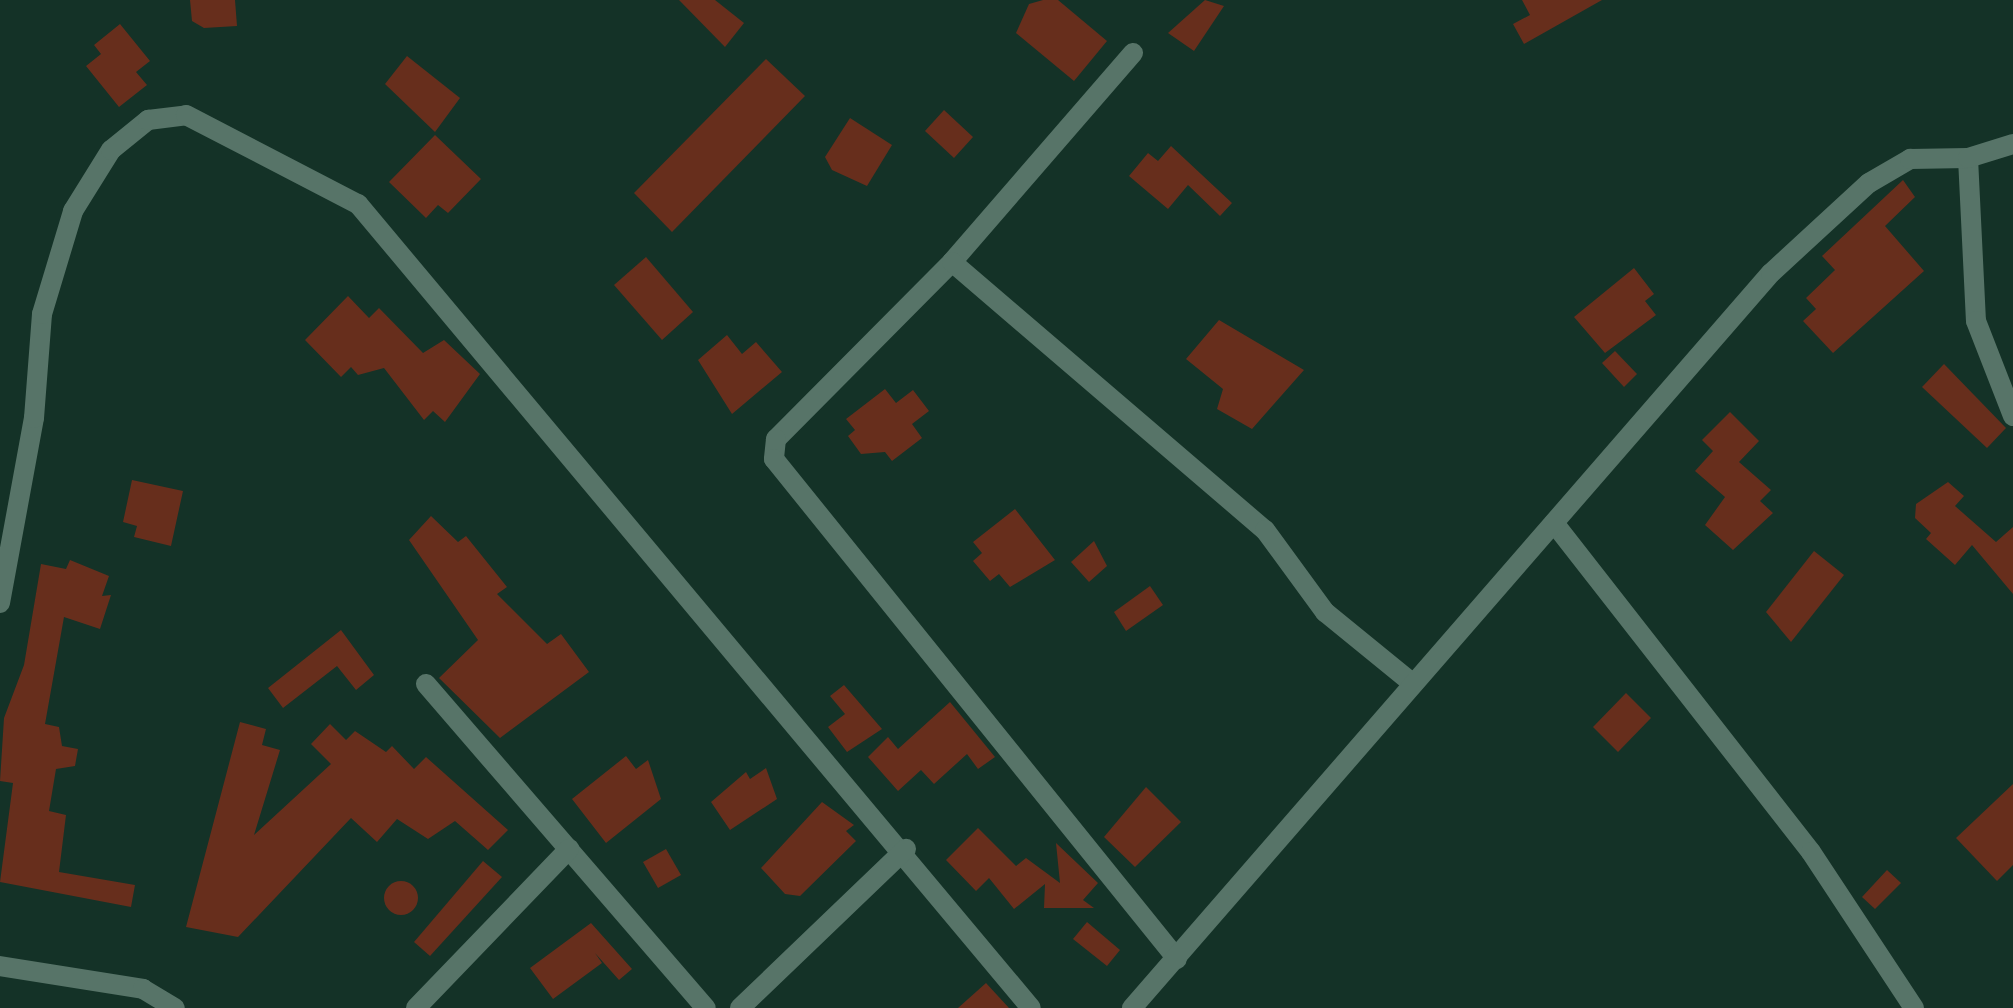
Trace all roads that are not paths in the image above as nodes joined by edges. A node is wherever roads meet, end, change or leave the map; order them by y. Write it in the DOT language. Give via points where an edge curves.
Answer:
graph roads {
  1 [pos="1132,53"];
  2 [pos="2013,144"];
  3 [pos="1968,158"];
  4 [pos="952,262"];
  5 [pos="2013,416"];
  6 [pos="1554,523"];
  7 [pos="6,536"];
  8 [pos="0,602"];
  9 [pos="1412,683"];
  10 [pos="426,684"];
  11 [pos="569,849"];
  12 [pos="906,849"];
  13 [pos="1178,959"];
  14 [pos="0,966"];
  15 [pos="175,1008"];
  16 [pos="416,1008"];
  17 [pos="706,1008"];
  18 [pos="740,1008"];
  19 [pos="1031,1008"];
  20 [pos="1132,1008"];
  21 [pos="1914,1008"];
  1 -- 4 [label="street"];
  2 -- 3 [label="street"];
  3 -- 5 [label="street" via="1976,321"];
  3 -- 6 [label="street" via="1910,159 1869,183 1771,273"];
  4 -- 9 [label="street" via="1265,530 1325,612"];
  4 -- 13 [label="street" via="776,438 774,460"];
  6 -- 9 [label="street"];
  6 -- 21 [label="street" via="1811,852"];
  7 -- 8 [label="street"];
  7 -- 12 [label="street" via="42,314 72,211 111,150 148,120 186,114 358,204"];
  9 -- 13 [label="street"];
  10 -- 11 [label="street"];
  11 -- 16 [label="street"];
  11 -- 17 [label="street"];
  12 -- 18 [label="street"];
  12 -- 19 [label="street"];
  13 -- 20 [label="street"];
  14 -- 15 [label="street" via="143,989"];
}
